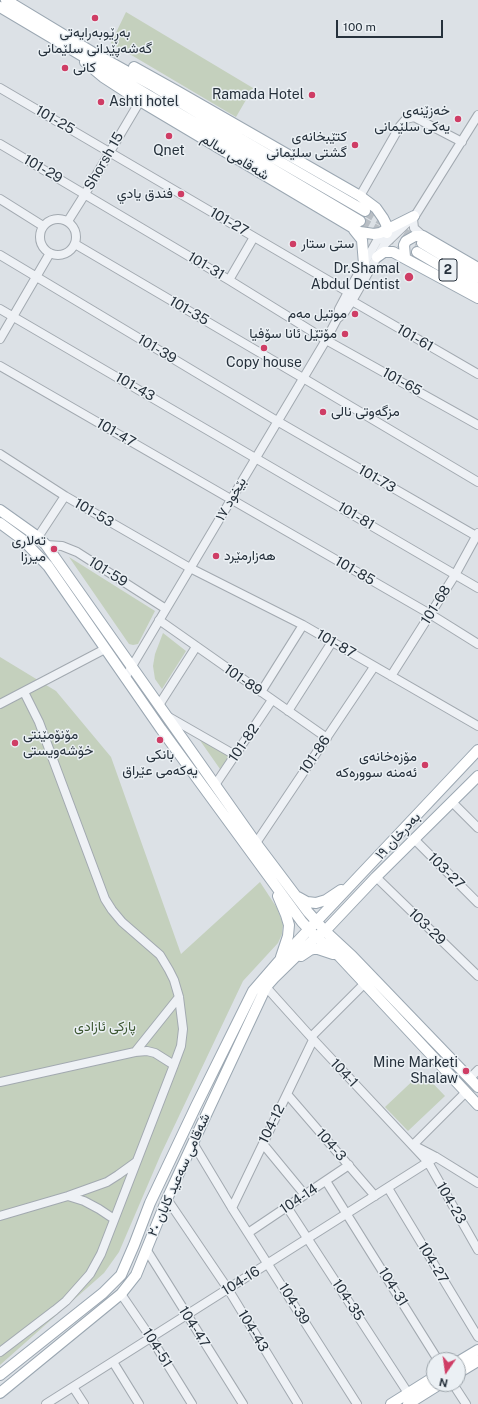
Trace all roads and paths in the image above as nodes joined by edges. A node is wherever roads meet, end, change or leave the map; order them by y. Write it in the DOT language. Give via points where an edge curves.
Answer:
graph roads {
  1 [pos="6,0"];
  2 [pos="0,7"];
  3 [pos="68,42"];
  4 [pos="0,88"];
  5 [pos="140,101"];
  6 [pos="478,115"];
  7 [pos="462,142"];
  8 [pos="0,144"];
  9 [pos="109,152"];
  10 [pos="85,194"];
  11 [pos="360,196"];
  12 [pos="0,199"];
  13 [pos="378,210"];
  14 [pos="365,211"];
  15 [pos="414,216"];
  16 [pos="68,221"];
  17 [pos="360,221"];
  18 [pos="44,226"];
  19 [pos="351,227"];
  20 [pos="387,232"];
  21 [pos="368,233"];
  22 [pos="254,237"];
  23 [pos="421,242"];
  24 [pos="380,243"];
  25 [pos="75,244"];
  26 [pos="50,253"];
  27 [pos="0,255"];
  28 [pos="377,257"];
  29 [pos="405,257"];
  30 [pos="364,264"];
  31 [pos="478,268"];
  32 [pos="37,277"];
  33 [pos="478,277"];
  34 [pos="229,280"];
  35 [pos="478,288"];
  36 [pos="348,292"];
  37 [pos="478,298"];
  38 [pos="352,301"];
  39 [pos="0,309"];
  40 [pos="14,317"];
  41 [pos="337,320"];
  42 [pos="0,339"];
  43 [pos="326,340"];
  44 [pos="0,366"];
  45 [pos="478,374"];
  46 [pos="303,378"];
  47 [pos="277,421"];
  48 [pos="478,425"];
  49 [pos="0,454"];
  50 [pos="256,457"];
  51 [pos="478,482"];
  52 [pos="65,496"];
  53 [pos="231,500"];
  54 [pos="0,510"];
  55 [pos="0,523"];
  56 [pos="477,536"];
  57 [pos="38,537"];
  58 [pos="46,545"];
  59 [pos="190,568"];
  60 [pos="455,575"];
  61 [pos="478,588"];
  62 [pos="166,609"];
  63 [pos="430,614"];
  64 [pos="159,620"];
  65 [pos="303,625"];
  66 [pos="332,642"];
  67 [pos="478,644"];
  68 [pos="196,647"];
  69 [pos="105,649"];
  70 [pos="132,666"];
  71 [pos="374,667"];
  72 [pos="391,676"];
  73 [pos="125,678"];
  74 [pos="24,692"];
  75 [pos="261,692"];
  76 [pos="272,700"];
  77 [pos="0,704"];
  78 [pos="159,705"];
  79 [pos="288,711"];
  80 [pos="166,715"];
  81 [pos="478,726"];
  82 [pos="327,738"];
  83 [pos="478,750"];
  84 [pos="235,755"];
  85 [pos="478,776"];
  86 [pos="215,785"];
  87 [pos="452,802"];
  88 [pos="478,828"];
  89 [pos="414,840"];
  90 [pos="256,843"];
  91 [pos="268,875"];
  92 [pos="376,877"];
  93 [pos="356,880"];
  94 [pos="292,891"];
  95 [pos="478,903"];
  96 [pos="340,914"];
  97 [pos="317,922"];
  98 [pos="325,931"];
  99 [pos="312,933"];
  100 [pos="339,956"];
  101 [pos="352,956"];
  102 [pos="279,961"];
  103 [pos="279,973"];
  104 [pos="478,976"];
  105 [pos="364,984"];
  106 [pos="266,987"];
  107 [pos="179,998"];
  108 [pos="312,1039"];
  109 [pos="135,1052"];
  110 [pos="174,1065"];
  111 [pos="478,1070"];
  112 [pos="0,1082"];
  113 [pos="475,1083"];
  114 [pos="466,1092"];
  115 [pos="287,1094"];
  116 [pos="478,1105"];
  117 [pos="192,1143"];
  118 [pos="262,1144"];
  119 [pos="413,1145"];
  120 [pos="436,1157"];
  121 [pos="426,1160"];
  122 [pos="136,1162"];
  123 [pos="349,1165"];
  124 [pos="326,1181"];
  125 [pos="478,1183"];
  126 [pos="388,1188"];
  127 [pos="305,1195"];
  128 [pos="68,1196"];
  129 [pos="375,1196"];
  130 [pos="167,1199"];
  131 [pos="287,1207"];
  132 [pos="232,1208"];
  133 [pos="347,1214"];
  134 [pos="0,1216"];
  135 [pos="114,1219"];
  136 [pos="248,1233"];
  137 [pos="308,1238"];
  138 [pos="146,1249"];
  139 [pos="478,1250"];
  140 [pos="268,1264"];
  141 [pos="228,1289"];
  142 [pos="121,1294"];
  143 [pos="187,1315"];
  144 [pos="478,1337"];
  145 [pos="151,1338"];
  146 [pos="478,1350"];
  147 [pos="0,1352"];
  148 [pos="433,1352"];
  149 [pos="466,1357"];
  150 [pos="478,1361"];
  151 [pos="112,1362"];
  152 [pos="466,1368"];
  153 [pos="0,1375"];
  154 [pos="426,1385"];
  155 [pos="73,1387"];
  156 [pos="426,1392"];
  157 [pos="458,1392"];
  158 [pos="0,1393"];
  159 [pos="412,1400"];
  160 [pos="46,1404"];
  161 [pos="84,1404"];
  162 [pos="139,1404"];
  163 [pos="192,1404"];
  164 [pos="243,1404"];
  165 [pos="298,1404"];
  166 [pos="357,1404"];
  167 [pos="391,1404"];
  168 [pos="466,1404"];
  1 -- 3 [label="main road, شەقامی سالم"];
  2 -- 3 [label="main road, شەقامی سالم"];
  3 -- 5 [label="main road, شەقامی سالم" via="103,77"];
  3 -- 11 [label="main road, شەقامی سالم" via="104,51"];
  3 -- 14 [label="main road, شەقامی سالم"];
  3 -- 17 [label="main road, شەقامی سالم"];
  4 -- 9 [label="street, 101-25"];
  5 -- 9 [label="street, Shorsh 15"];
  5 -- 19 [label="main road, شەقامی سالم"];
  6 -- 7 [label="street"];
  7 -- 11 [label="street" via="414,117 406,119"];
  7 -- 15 [label="street"];
  8 -- 10 [label="street, 101-29"];
  9 -- 10 [label="street, Shorsh 15"];
  9 -- 22 [label="street, 101-27"];
  10 -- 16 [label="street, Shorsh 15"];
  10 -- 34 [label="street, 101-31"];
  11 -- 13 [label="main road, شەقامی سالم"];
  12 -- 18 [label="street"];
  13 -- 20 [label="main road" via="386,224"];
  13 -- 21 [label="main road" via="380,222 376,230"];
  15 -- 20 [label="main road, شەقامی سالم"];
  15 -- 23 [label="street" via="413,225"];
  15 -- 24 [label="street"];
  16 -- 18 [label="street" via="52,219"];
  16 -- 25 [label="street" via="75,229"];
  18 -- 26 [label="street" via="40,241"];
  19 -- 21 [label="main road, شەقامی سالم"];
  19 -- 30 [label="main road" via="362,240"];
  20 -- 21 [label="main road, شەقامی سالم"];
  20 -- 24 [label="street"];
  22 -- 34 [label="street"];
  22 -- 36 [label="street, 101-27"];
  23 -- 29 [label="main road" via="409,238 406,240"];
  23 -- 31 [label="main road"];
  23 -- 33 [label="main road, 2"];
  23 -- 35 [label="main road, 2"];
  24 -- 28 [label="street"];
  24 -- 30 [label="street"];
  25 -- 26 [label="street" via="67,253"];
  25 -- 46 [label="street, 101-35"];
  26 -- 32 [label="street"];
  27 -- 32 [label="street, 101-39"];
  28 -- 29 [label="main road" via="389,251"];
  28 -- 38 [label="street"];
  29 -- 37 [label="main road"];
  30 -- 36 [label="street"];
  32 -- 40 [label="street"];
  32 -- 47 [label="street, 101-39"];
  34 -- 43 [label="street, 101-31"];
  36 -- 41 [label="street" via="339,309"];
  38 -- 41 [label="street"];
  38 -- 45 [label="street, 101-61"];
  39 -- 40 [label="street, 101-43"];
  40 -- 42 [label="street"];
  40 -- 50 [label="street, 101-43"];
  41 -- 43 [label="street, بێخود ١٧"];
  43 -- 46 [label="street, بێخود ١٧"];
  43 -- 48 [label="street, 101-65"];
  44 -- 53 [label="street, 101-47"];
  46 -- 47 [label="street, بێخود ١٧"];
  46 -- 51 [label="street, 101-35"];
  47 -- 50 [label="street, بێخود ١٧"];
  47 -- 56 [label="street, 101-73"];
  49 -- 52 [label="street, 101-53"];
  50 -- 53 [label="street, بێخود ١٧"];
  50 -- 60 [label="street, 101-81"];
  52 -- 57 [label="street"];
  52 -- 59 [label="street, 101-53"];
  53 -- 59 [label="street, بێخود ١٧"];
  53 -- 63 [label="street, 101-85"];
  54 -- 57 [label="main road"];
  55 -- 69 [label="main road" via="23,540 48,566"];
  56 -- 60 [label="street, 101-68"];
  57 -- 58 [label="main road"];
  58 -- 62 [label="street, 101-59" via="62,546 77,552"];
  58 -- 70 [label="main road"];
  59 -- 62 [label="street, بێخود ١٧"];
  59 -- 65 [label="street, 101-87"];
  60 -- 61 [label="street, 101-81"];
  60 -- 63 [label="street, 101-68"];
  62 -- 64 [label="street, بێخود ١٧"];
  63 -- 67 [label="street, 101-85"];
  63 -- 72 [label="street, 101-68"];
  64 -- 68 [label="street, 101-89"];
  64 -- 70 [label="street, بێخود ١٧"];
  65 -- 66 [label="street, 101-87"];
  65 -- 75 [label="street"];
  66 -- 71 [label="street, 101-87"];
  66 -- 79 [label="street"];
  68 -- 75 [label="street, 101-89"];
  68 -- 78 [label="street"];
  69 -- 73 [label="main road"];
  69 -- 74 [label="street"];
  70 -- 73 [label="street, بێخود ١٧"];
  70 -- 78 [label="main road"];
  71 -- 72 [label="street, 101-87"];
  71 -- 82 [label="street, 101-86"];
  72 -- 81 [label="street, 101-87"];
  73 -- 91 [label="main road"];
  74 -- 77 [label="street"];
  74 -- 107 [label="street" via="39,722 105,899 122,922 160,955 174,980"];
  75 -- 76 [label="street, 101-89"];
  76 -- 79 [label="street, 101-89"];
  76 -- 84 [label="street, 101-82"];
  78 -- 80 [label="main road"];
  79 -- 82 [label="street, 101-89"];
  80 -- 84 [label="street"];
  80 -- 86 [label="main road"];
  82 -- 90 [label="street, 101-86"];
  83 -- 93 [label="main road, بەدرخان ١٩"];
  84 -- 86 [label="street, 101-82"];
  85 -- 87 [label="main road, بەدرخان ١٩"];
  86 -- 90 [label="main road"];
  87 -- 88 [label="street"];
  87 -- 89 [label="main road, بەدرخان ١٩"];
  89 -- 92 [label="main road, بەدرخان ١٩"];
  89 -- 95 [label="street, 103-27"];
  90 -- 94 [label="main road"];
  91 -- 99 [label="main road"];
  91 -- 102 [label="main road" via="289,925"];
  92 -- 96 [label="main road, بەدرخان ١٩"];
  92 -- 104 [label="street, 103-29"];
  93 -- 94 [label="main road" via="321,902 306,902"];
  93 -- 97 [label="main road, بەدرخان ١٩"];
  94 -- 97 [label="main road"];
  96 -- 98 [label="main road, بەدرخان ١٩"];
  96 -- 101 [label="main road" via="334,929"];
  97 -- 98 [label="main road"];
  97 -- 99 [label="main road, شەقامی سەعید کابان ٢٠"];
  98 -- 99 [label="main road, شەقامی سەعید کابان ٢٠"];
  98 -- 101 [label="main road"];
  99 -- 100 [label="main road"];
  99 -- 102 [label="main road, شەقامی سەعید کابان ٢٠"];
  99 -- 103 [label="main road, شەقامی سەعید کابان ٢٠"];
  100 -- 103 [label="main road" via="314,949 306,952"];
  100 -- 105 [label="main road"];
  101 -- 113 [label="main road"];
  102 -- 153 [label="main road, شەقامی سەعید کابان ٢٠" via="253,991 150,1203 121,1275 103,1293"];
  103 -- 106 [label="main road, شەقامی سەعید کابان ٢٠"];
  105 -- 108 [label="street, 104-12"];
  105 -- 114 [label="main road"];
  106 -- 108 [label="street, 104-1"];
  106 -- 117 [label="main road, شەقامی سەعید کابان ٢٠"];
  107 -- 109 [label="street"];
  107 -- 110 [label="street" via="183,1029 181,1046"];
  108 -- 115 [label="street, 104-12"];
  108 -- 119 [label="street, 104-1"];
  109 -- 110 [label="street" via="155,1053"];
  109 -- 112 [label="street"];
  110 -- 122 [label="street"];
  111 -- 113 [label="street"];
  114 -- 116 [label="main road"];
  114 -- 119 [label="street"];
  115 -- 118 [label="street, 104-12"];
  115 -- 123 [label="street, 104-3"];
  117 -- 130 [label="main road, شەقامی سەعید کابان ٢٠"];
  117 -- 132 [label="street, 104-39"];
  118 -- 127 [label="street"];
  118 -- 132 [label="street, 104-12"];
  119 -- 120 [label="street"];
  119 -- 121 [label="street, 104-1"];
  120 -- 121 [label="street, 104-16"];
  120 -- 125 [label="street"];
  121 -- 126 [label="street, 104-16"];
  121 -- 139 [label="street, 104-23"];
  122 -- 128 [label="street" via="107,1182"];
  122 -- 135 [label="street"];
  123 -- 124 [label="street, 104-14"];
  123 -- 129 [label="street, 104-3"];
  124 -- 127 [label="street, 104-14"];
  124 -- 133 [label="street, 104-31"];
  126 -- 129 [label="street, 104-16"];
  126 -- 144 [label="street, 104-27"];
  127 -- 131 [label="street, 104-14"];
  128 -- 134 [label="street"];
  128 -- 135 [label="street" via="84,1201"];
  129 -- 133 [label="street, 104-16"];
  130 -- 138 [label="main road, شەقامی سەعید کابان ٢٠"];
  130 -- 141 [label="street, 104-43"];
  131 -- 136 [label="street, 104-14"];
  131 -- 137 [label="street, 104-35"];
  132 -- 136 [label="street, 104-39"];
  133 -- 137 [label="street, 104-16"];
  133 -- 148 [label="street, 104-31"];
  135 -- 147 [label="street" via="101,1254 80,1286 55,1310"];
  136 -- 140 [label="street, 104-39"];
  137 -- 140 [label="street, 104-16"];
  137 -- 159 [label="street, 104-35"];
  138 -- 142 [label="main road, شەقامی سەعید کابان ٢٠" via="136,1275"];
  138 -- 143 [label="street, 104-47"];
  140 -- 141 [label="street, 104-16"];
  140 -- 166 [label="street, 104-39"];
  141 -- 143 [label="street, 104-16"];
  141 -- 165 [label="street, 104-43"];
  142 -- 145 [label="street, 104-51"];
  142 -- 158 [label="main road, شەقامی سەعید کابان ٢٠"];
  143 -- 145 [label="street, 104-16"];
  143 -- 164 [label="street, 104-47"];
  145 -- 151 [label="street, 104-16"];
  145 -- 163 [label="street, 104-51"];
  146 -- 149 [label="main road"];
  150 -- 152 [label="main road"];
  151 -- 155 [label="street, 104-16"];
  151 -- 162 [label="street"];
  154 -- 159 [label="main road"];
  155 -- 160 [label="street, 104-16"];
  155 -- 161 [label="street"];
  156 -- 159 [label="main road"];
  157 -- 168 [label="street"];
  159 -- 167 [label="main road"];
}
